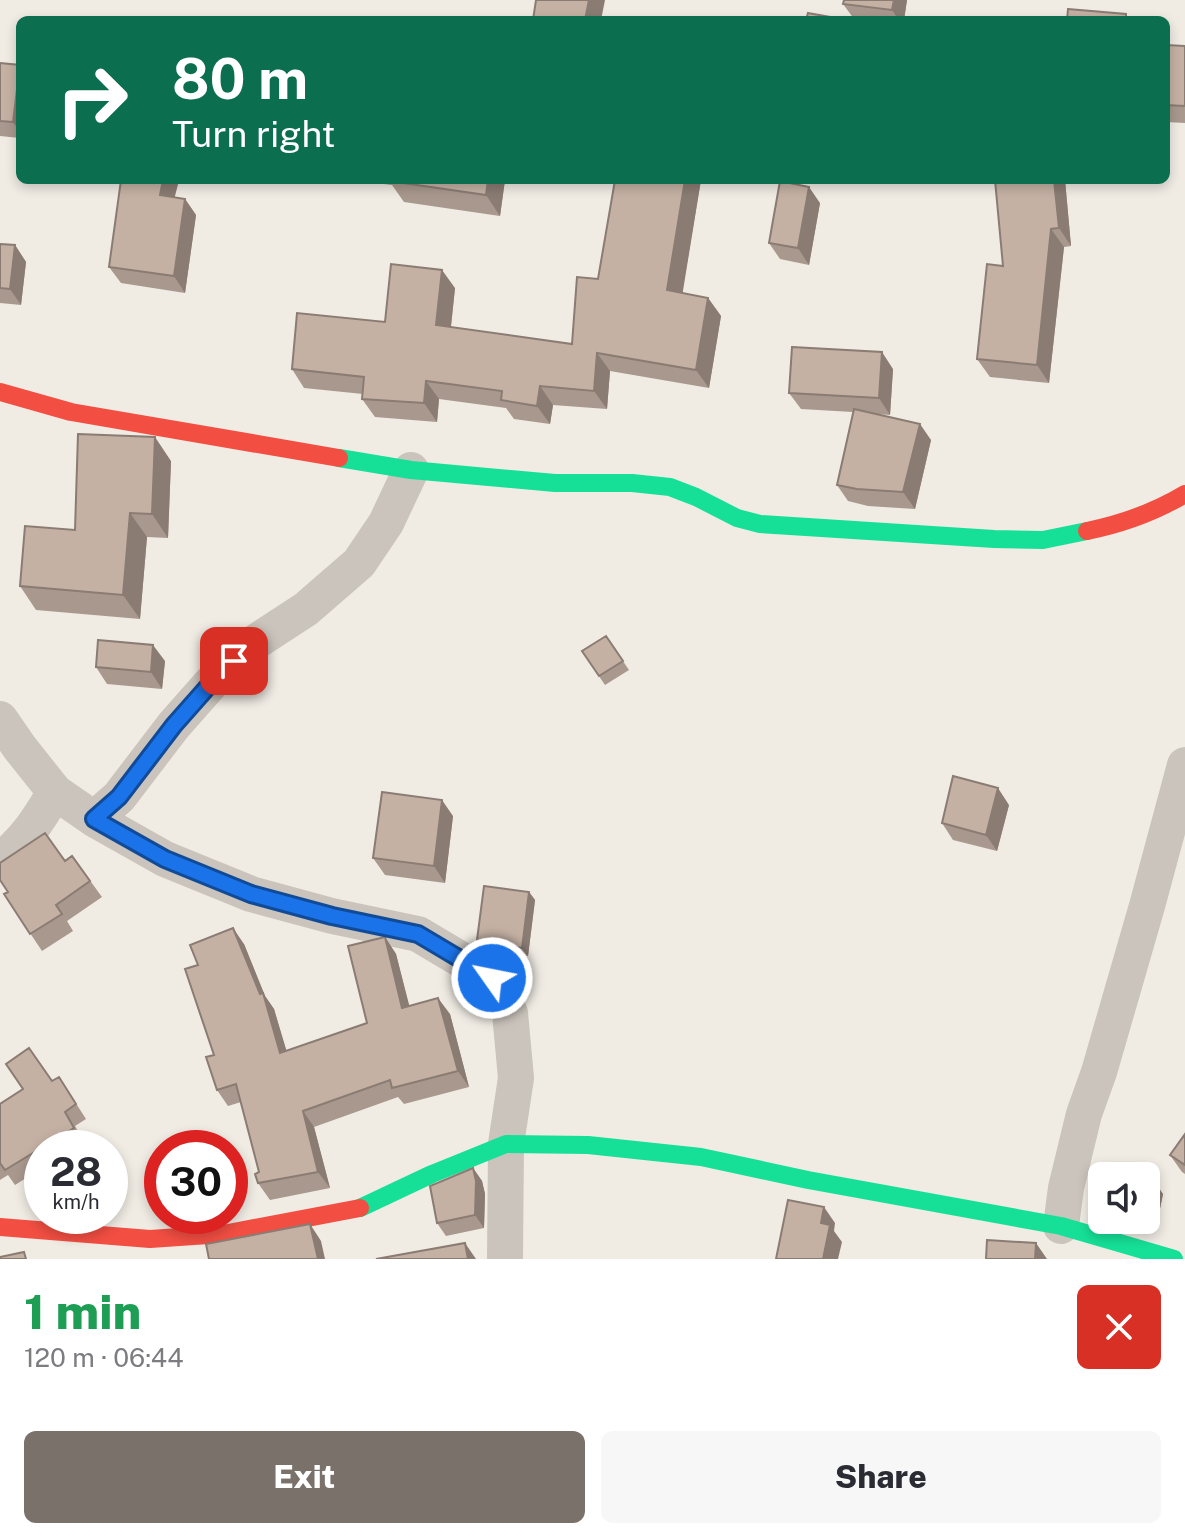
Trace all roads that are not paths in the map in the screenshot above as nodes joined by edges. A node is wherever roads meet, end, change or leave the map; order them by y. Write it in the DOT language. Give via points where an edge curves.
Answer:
graph roads {
  1 [pos="0,392"];
  2 [pos="411,470"];
  3 [pos="1185,494"];
  4 [pos="7,745"];
  5 [pos="1185,765"];
  6 [pos="55,792"];
  7 [pos="94,819"];
  8 [pos="0,861"];
  9 [pos="506,1144"];
  10 [pos="1061,1226"];
  11 [pos="0,1227"];
  12 [pos="505,1259"];
  13 [pos="1173,1259"];
  1 -- 2 [label="street" via="71,412"];
  2 -- 3 [label="street" via="670,487 760,524 994,539 1043,540 1106,527"];
  2 -- 7 [label="street" via="386,523 359,563 212,682 119,797"];
  4 -- 6 [label="street"];
  5 -- 10 [label="street" via="1084,1114"];
  6 -- 7 [label="street"];
  6 -- 8 [label="street" via="20,844"];
  7 -- 9 [label="street" via="165,859 251,894 418,934 492,978 510,1013 516,1078"];
  9 -- 10 [label="street" via="588,1145 701,1157"];
  9 -- 11 [label="street" via="364,1207 223,1234 150,1239"];
  9 -- 12 [label="street"];
  10 -- 13 [label="street"];
}
